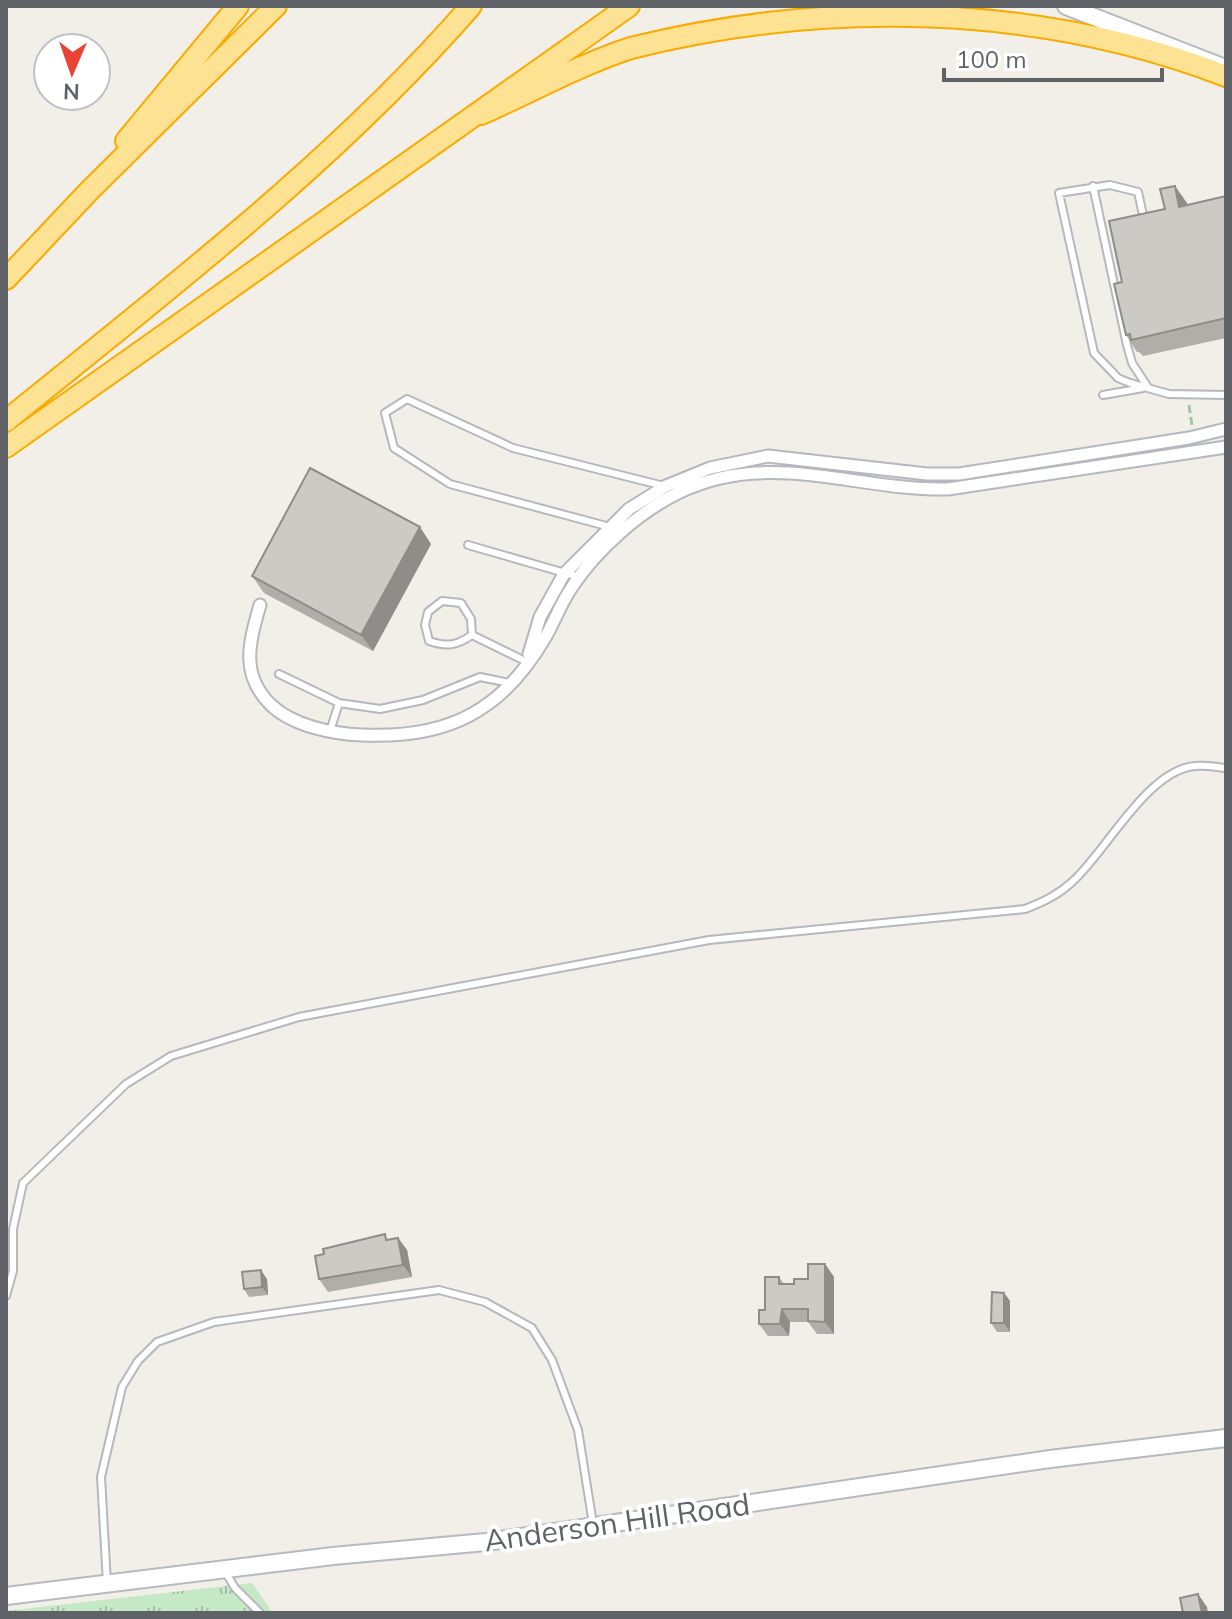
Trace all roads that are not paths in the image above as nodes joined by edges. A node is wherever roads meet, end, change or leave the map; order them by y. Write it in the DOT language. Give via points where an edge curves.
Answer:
graph roads {
  1 [pos="238,6"];
  2 [pos="276,6"];
  3 [pos="471,6"];
  4 [pos="629,6"];
  5 [pos="1066,6"];
  6 [pos="1226,68"];
  7 [pos="1226,76"];
  8 [pos="481,114"];
  9 [pos="1093,186"];
  10 [pos="90,190"];
  11 [pos="1145,227"];
  12 [pos="6,279"];
  13 [pos="1148,387"];
  14 [pos="1103,395"];
  15 [pos="1226,395"];
  16 [pos="6,421"];
  17 [pos="1226,429"];
  18 [pos="6,447"];
  19 [pos="1226,447"];
  20 [pos="666,486"];
  21 [pos="679,492"];
  22 [pos="609,527"];
  23 [pos="625,531"];
  24 [pos="468,545"];
  25 [pos="564,574"];
  26 [pos="579,577"];
  27 [pos="260,605"];
  28 [pos="472,635"];
  29 [pos="527,662"];
  30 [pos="279,674"];
  31 [pos="511,683"];
  32 [pos="339,703"];
  33 [pos="330,731"];
  34 [pos="1226,768"];
  35 [pos="6,1296"];
  36 [pos="1226,1438"];
  37 [pos="593,1528"];
  38 [pos="224,1569"];
  39 [pos="107,1583"];
  40 [pos="6,1596"];
  41 [pos="260,1613"];
  1 -- 10 [label="highway" via="151,107"];
  2 -- 10 [label="highway"];
  3 -- 16 [label="highway" via="393,90 281,194"];
  4 -- 8 [label="highway"];
  5 -- 6 [label="main road"];
  7 -- 8 [label="highway" via="1126,43 1027,20 941,11 838,11 731,23 644,44 573,70"];
  8 -- 18 [label="highway"];
  9 -- 11 [label="lane" via="1138,192"];
  9 -- 13 [label="lane" via="1127,345"];
  9 -- 13 [label="lane" via="1059,193 1094,353 1118,378"];
  10 -- 12 [label="highway"];
  13 -- 14 [label="lane"];
  13 -- 15 [label="lane" via="1169,394"];
  17 -- 20 [label="street" via="947,474 768,456 710,468"];
  19 -- 21 [label="street" via="948,489 774,470 728,475"];
  20 -- 21 [label="lane"];
  20 -- 22 [label="street"];
  20 -- 22 [label="lane" via="513,448 407,399 385,413 394,448 450,484"];
  21 -- 23 [label="street"];
  22 -- 23 [label="lane"];
  22 -- 25 [label="street"];
  23 -- 26 [label="street"];
  24 -- 25 [label="lane"];
  25 -- 26 [label="lane"];
  25 -- 29 [label="street" via="540,617"];
  26 -- 29 [label="street"];
  27 -- 33 [label="street" via="247,647 255,684 275,709"];
  28 -- 28 [label="lane" via="471,619 461,603 442,601 428,612 429,641 445,647"];
  28 -- 29 [label="lane"];
  29 -- 31 [label="street"];
  30 -- 32 [label="lane"];
  31 -- 32 [label="lane" via="480,677 423,700 380,709"];
  31 -- 33 [label="street" via="474,716 436,729 392,736"];
  32 -- 33 [label="lane"];
  34 -- 35 [label="lane" via="1193,766 1170,776 1074,881 1050,900 1025,909 694,942 299,1017 171,1056 126,1084 23,1183"];
  36 -- 37 [label="main road, Anderson Hill Road"];
  37 -- 38 [label="main road, Anderson Hill Road"];
  37 -- 39 [label="lane" via="578,1430 561,1380 532,1328 485,1302 439,1290 214,1322 157,1342 122,1387 101,1477"];
  38 -- 39 [label="main road, Anderson Hill Road"];
  38 -- 41 [label="lane"];
  39 -- 40 [label="main road, Anderson Hill Road"];
}
